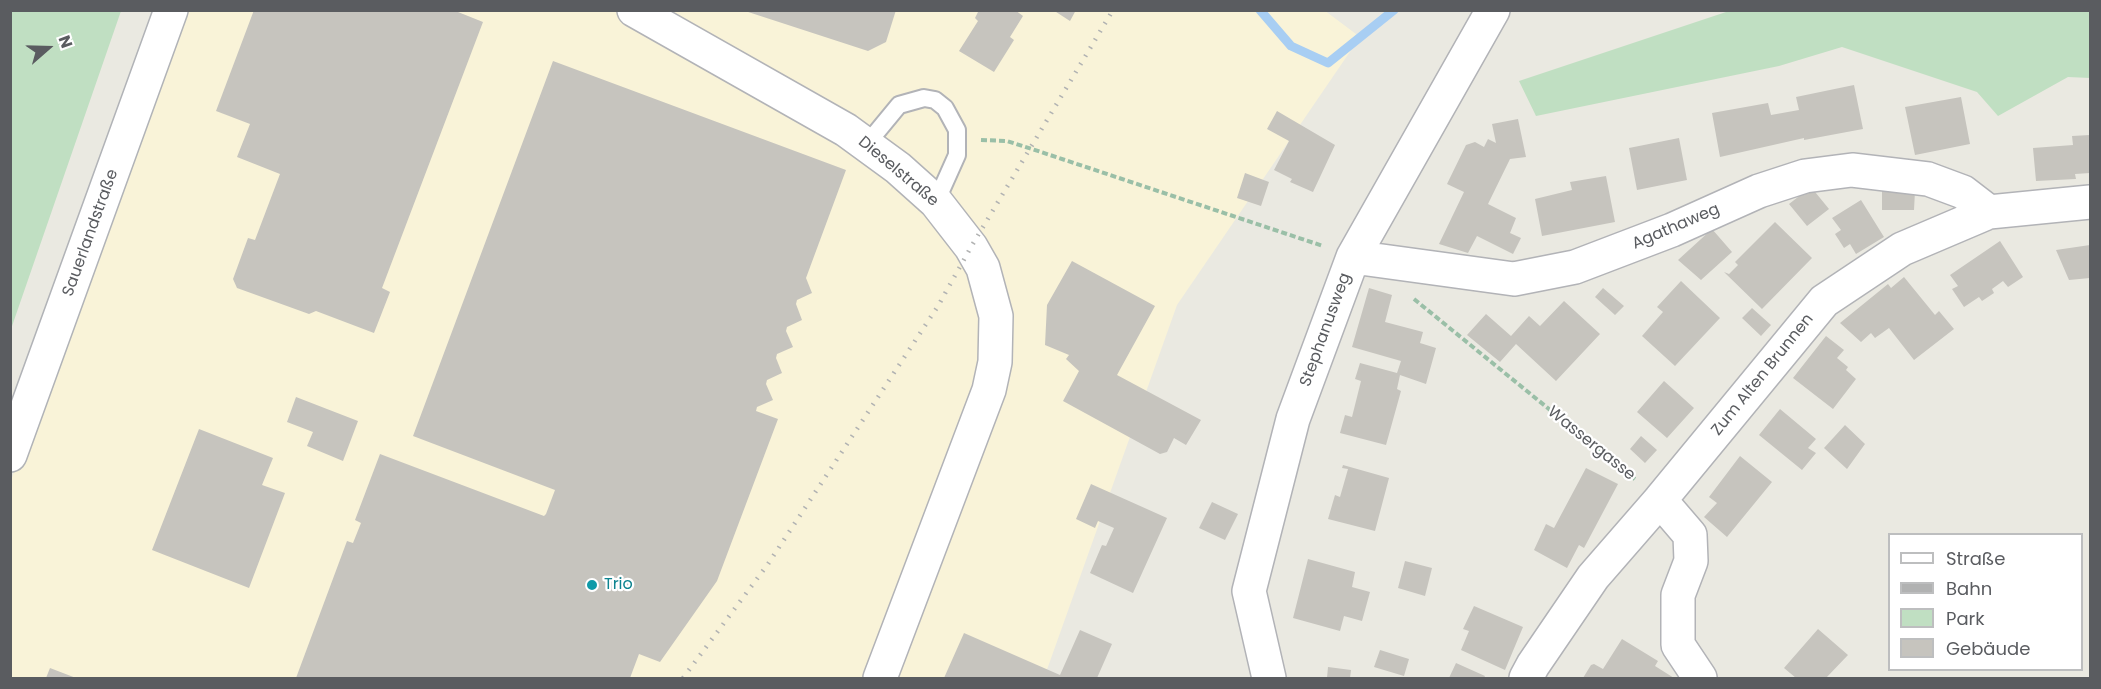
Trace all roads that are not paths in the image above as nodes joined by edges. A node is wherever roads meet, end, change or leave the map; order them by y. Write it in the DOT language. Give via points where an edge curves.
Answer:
graph roads {
  1 [pos="171,10"];
  2 [pos="634,10"];
  3 [pos="1493,10"];
  4 [pos="866,145"];
  5 [pos="936,202"];
  6 [pos="2091,202"];
  7 [pos="1989,212"];
  8 [pos="1363,257"];
  9 [pos="10,455"];
  10 [pos="1660,500"];
  11 [pos="880,678"];
  12 [pos="1269,678"];
  13 [pos="1526,678"];
  14 [pos="1700,678"];
  1 -- 9 [label="street, Sauerlandstraße"];
  2 -- 4 [label="street, Dieselstraße" via="824,115"];
  3 -- 8 [label="street, Stephanusweg"];
  4 -- 5 [label="street, Dieselstraße"];
  4 -- 5 [label="lane" via="899,105 924,98 945,108 954,120 957,155"];
  5 -- 11 [label="street, Dieselstraße" via="983,268 996,315 995,362 982,414"];
  6 -- 7 [label="street, Zum Alten Brunnen"];
  7 -- 8 [label="street, Agathaweg" via="1963,192 1928,179 1852,170 1804,176 1575,267 1514,279"];
  7 -- 10 [label="street, Zum Alten Brunnen" via="1902,249 1824,301"];
  8 -- 12 [label="street, Stephanusweg" via="1293,419 1250,591"];
  10 -- 13 [label="street, Zum Alten Brunnen" via="1593,577"];
  10 -- 14 [label="street" via="1690,535 1691,561 1678,595 1678,645"];
}
